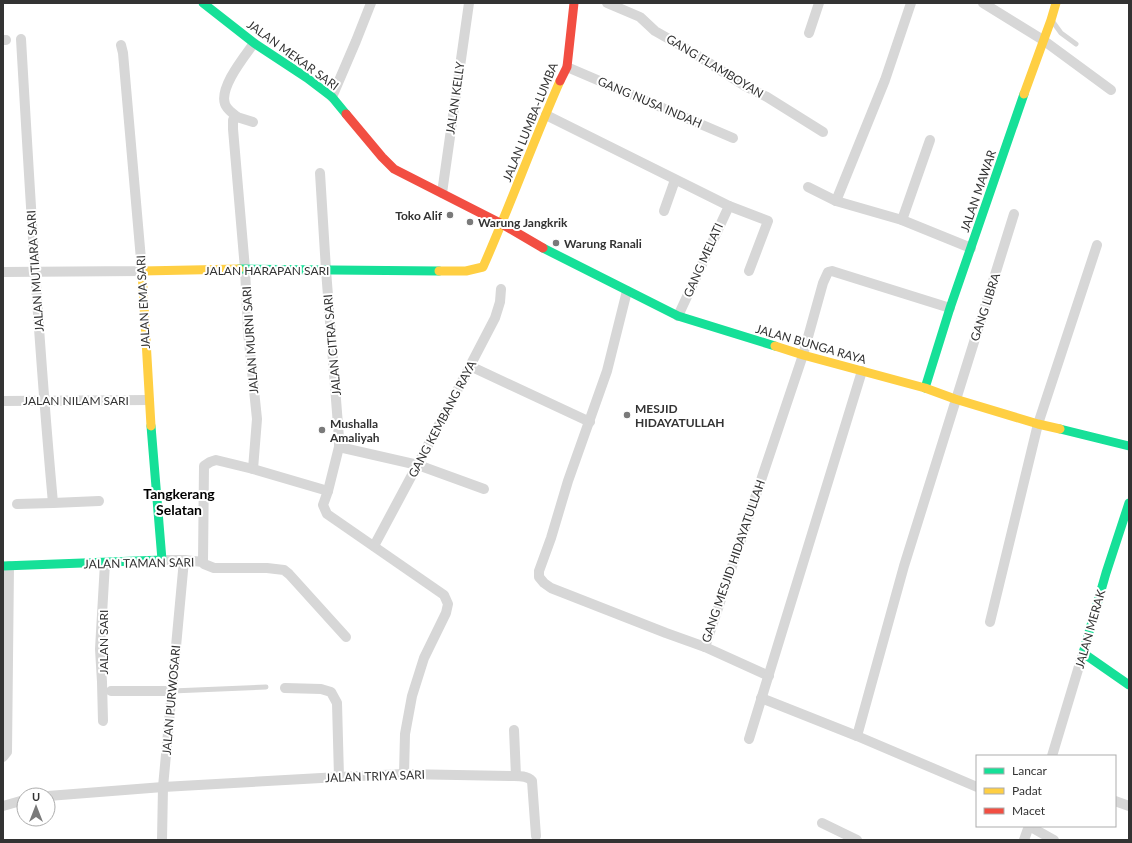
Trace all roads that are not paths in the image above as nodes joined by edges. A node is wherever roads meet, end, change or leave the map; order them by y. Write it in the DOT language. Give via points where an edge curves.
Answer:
graph roads {
  1 [pos="202,3"];
  2 [pos="371,3"];
  3 [pos="458,3"];
  4 [pos="574,3"];
  5 [pos="607,3"];
  6 [pos="819,3"];
  7 [pos="911,3"];
  8 [pos="983,3"];
  9 [pos="1056,3"];
  10 [pos="469,4"];
  11 [pos="1051,20"];
  12 [pos="809,33"];
  13 [pos="21,39"];
  14 [pos="1043,40"];
  15 [pos="254,43"];
  16 [pos="1076,44"];
  17 [pos="121,45"];
  18 [pos="567,67"];
  19 [pos="1111,90"];
  20 [pos="332,98"];
  21 [pos="546,116"];
  22 [pos="237,118"];
  23 [pos="253,122"];
  24 [pos="823,132"];
  25 [pos="732,138"];
  26 [pos="930,140"];
  27 [pos="320,173"];
  28 [pos="675,180"];
  29 [pos="808,187"];
  30 [pos="442,193"];
  31 [pos="836,201"];
  32 [pos="728,206"];
  33 [pos="664,211"];
  34 [pos="1014,214"];
  35 [pos="902,220"];
  36 [pos="502,224"];
  37 [pos="1097,245"];
  38 [pos="971,248"];
  39 [pos="245,269"];
  40 [pos="326,270"];
  41 [pos="142,271"];
  42 [pos="749,271"];
  43 [pos="3,272"];
  44 [pos="35,272"];
  45 [pos="501,290"];
  46 [pos="627,291"];
  47 [pos="950,308"];
  48 [pos="678,316"];
  49 [pos="803,355"];
  50 [pos="470,366"];
  51 [pos="862,371"];
  52 [pos="925,388"];
  53 [pos="955,399"];
  54 [pos="3,400"];
  55 [pos="43,400"];
  56 [pos="149,400"];
  57 [pos="590,422"];
  58 [pos="1038,424"];
  59 [pos="339,446"];
  60 [pos="1129,446"];
  61 [pos="418,465"];
  62 [pos="252,469"];
  63 [pos="484,489"];
  64 [pos="328,491"];
  65 [pos="99,501"];
  66 [pos="53,503"];
  67 [pos="1129,503"];
  68 [pos="17,504"];
  69 [pos="374,546"];
  70 [pos="162,560"];
  71 [pos="184,560"];
  72 [pos="203,562"];
  73 [pos="105,563"];
  74 [pos="6,566"];
  75 [pos="990,622"];
  76 [pos="346,638"];
  77 [pos="705,647"];
  78 [pos="1083,653"];
  79 [pos="769,676"];
  80 [pos="1129,685"];
  81 [pos="266,687"];
  82 [pos="285,688"];
  83 [pos="111,691"];
  84 [pos="172,691"];
  85 [pos="762,698"];
  86 [pos="103,720"];
  87 [pos="514,730"];
  88 [pos="857,736"];
  89 [pos="749,740"];
  90 [pos="1052,755"];
  91 [pos="3,757"];
  92 [pos="404,774"];
  93 [pos="516,776"];
  94 [pos="339,777"];
  95 [pos="163,787"];
  96 [pos="976,787"];
  97 [pos="56,795"];
  98 [pos="1116,801"];
  99 [pos="16,802"];
  100 [pos="3,806"];
  101 [pos="1129,806"];
  102 [pos="822,823"];
  103 [pos="1029,827"];
  104 [pos="1031,827"];
  105 [pos="536,836"];
  106 [pos="162,840"];
  107 [pos="857,840"];
  108 [pos="1024,840"];
  109 [pos="1054,840"];
  1 -- 15 [label="street, JALAN MEKAR SARI"];
  2 -- 20 [label="street"];
  3 -- 10 [label="street"];
  4 -- 18 [label="street, JALAN LUMBA-LUMBA"];
  5 -- 24 [label="street, GANG FLAMBOYAN" via="640,17 655,31"];
  6 -- 12 [label="street"];
  7 -- 31 [label="street" via="885,80"];
  8 -- 14 [label="street"];
  9 -- 11 [label="street, JALAN MAWAR"];
  10 -- 30 [label="street, JALAN KELLY"];
  11 -- 14 [label="street, JALAN MAWAR"];
  11 -- 16 [label="lane" via="1061,33"];
  13 -- 44 [label="street, JALAN MUTIARA SARI"];
  14 -- 19 [label="street"];
  14 -- 38 [label="street, JALAN MAWAR"];
  15 -- 20 [label="street, JALAN MEKAR SARI"];
  15 -- 22 [label="street" via="228,81 224,102 227,109"];
  17 -- 41 [label="street, JALAN EMA SARI"];
  18 -- 21 [label="street, JALAN LUMBA-LUMBA"];
  18 -- 25 [label="street, GANG NUSA INDAH"];
  20 -- 30 [label="street, JALAN MEKAR SARI" via="394,169"];
  21 -- 28 [label="street"];
  21 -- 36 [label="street, JALAN LUMBA-LUMBA"];
  22 -- 23 [label="street"];
  22 -- 39 [label="street, JALAN MURNI SARI" via="233,120 233,129"];
  26 -- 35 [label="street"];
  27 -- 40 [label="street, JALAN CITRA SARI"];
  28 -- 32 [label="street"];
  28 -- 33 [label="street"];
  29 -- 31 [label="street"];
  30 -- 36 [label="street, JALAN MEKAR SARI"];
  31 -- 35 [label="street"];
  32 -- 42 [label="street" via="768,221"];
  32 -- 48 [label="street, GANG MELATI"];
  34 -- 53 [label="street, GANG LIBRA"];
  35 -- 38 [label="street"];
  36 -- 40 [label="street, JALAN HARAPAN SARI" via="483,266 466,271"];
  36 -- 46 [label="street, JALAN BUNGA RAYA" via="544,249"];
  37 -- 58 [label="street"];
  38 -- 47 [label="street, JALAN MAWAR"];
  39 -- 40 [label="street, JALAN HARAPAN SARI"];
  39 -- 41 [label="street, JALAN HARAPAN SARI"];
  39 -- 62 [label="street, JALAN MURNI SARI" via="248,332 257,419"];
  40 -- 59 [label="street, JALAN CITRA SARI"];
  41 -- 44 [label="street, JALAN HARAPAN SARI"];
  41 -- 56 [label="street, JALAN EMA SARI"];
  43 -- 44 [label="street, JALAN HARAPAN SARI"];
  44 -- 55 [label="street, JALAN MUTIARA SARI"];
  45 -- 50 [label="street, GANG KEMBANG RAYA" via="495,318"];
  46 -- 48 [label="street, JALAN BUNGA RAYA"];
  46 -- 57 [label="street, GANG MESJID HIDAYATULLAH" via="607,371"];
  47 -- 49 [label="street, GANG MESJID HIDAYATULLAH" via="828,272"];
  47 -- 52 [label="street, JALAN MAWAR"];
  48 -- 49 [label="street, JALAN BUNGA RAYA"];
  49 -- 51 [label="street, JALAN BUNGA RAYA"];
  49 -- 77 [label="street, GANG MESJID HIDAYATULLAH"];
  50 -- 57 [label="street"];
  50 -- 61 [label="street, GANG KEMBANG RAYA"];
  51 -- 52 [label="street, JALAN BUNGA RAYA"];
  51 -- 79 [label="street"];
  52 -- 53 [label="street, JALAN BUNGA RAYA"];
  53 -- 58 [label="street, JALAN BUNGA RAYA"];
  53 -- 88 [label="street, GANG LIBRA" via="904,566"];
  54 -- 55 [label="street, JALAN NILAM SARI"];
  55 -- 56 [label="street, JALAN NILAM SARI"];
  55 -- 66 [label="street, JALAN MUTIARA SARI"];
  56 -- 70 [label="street, JALAN EMA SARI"];
  57 -- 77 [label="street, GANG MESJID HIDAYATULLAH" via="568,481 539,577 551,588"];
  58 -- 60 [label="street, JALAN BUNGA RAYA"];
  58 -- 75 [label="street"];
  59 -- 61 [label="street"];
  59 -- 64 [label="street, JALAN CITRA SARI"];
  61 -- 63 [label="street"];
  61 -- 69 [label="street, GANG KEMBANG RAYA"];
  62 -- 64 [label="street"];
  62 -- 72 [label="street, JALAN TAMAN SARI" via="216,460 204,466"];
  64 -- 69 [label="street, JALAN CITRA SARI" via="323,505 327,514"];
  65 -- 66 [label="street"];
  66 -- 68 [label="street"];
  67 -- 78 [label="street, JALAN MERAK"];
  69 -- 92 [label="street" via="444,595 448,604 424,658 412,696 405,734"];
  70 -- 71 [label="street, JALAN TAMAN SARI"];
  70 -- 73 [label="street, JALAN TAMAN SARI"];
  71 -- 72 [label="street, JALAN TAMAN SARI"];
  71 -- 84 [label="street, JALAN PURWOSARI"];
  72 -- 76 [label="street" via="214,568 284,570"];
  73 -- 74 [label="street, JALAN TAMAN SARI"];
  73 -- 86 [label="street, JALAN SARI" via="100,649"];
  74 -- 91 [label="street" via="7,752"];
  77 -- 79 [label="street"];
  78 -- 80 [label="street"];
  78 -- 90 [label="street, JALAN MERAK"];
  79 -- 85 [label="street"];
  81 -- 84 [label="lane, JALAN SARI"];
  82 -- 94 [label="street" via="321,689 331,692 337,703"];
  83 -- 84 [label="street, JALAN SARI"];
  84 -- 95 [label="street, JALAN PURWOSARI"];
  85 -- 88 [label="street"];
  85 -- 89 [label="street"];
  87 -- 93 [label="street"];
  88 -- 96 [label="street"];
  92 -- 93 [label="street, JALAN TRIYA SARI"];
  92 -- 94 [label="street, JALAN TRIYA SARI"];
  93 -- 105 [label="street, JALAN TRIYA SARI" via="532,781"];
  94 -- 95 [label="street, JALAN TRIYA SARI"];
  95 -- 97 [label="street, JALAN TRIYA SARI"];
  95 -- 106 [label="street, JALAN PURWOSARI"];
  98 -- 101 [label="street"];
  99 -- 100 [label="street"];
  102 -- 107 [label="street"];
  103 -- 108 [label="street"];
  104 -- 109 [label="street"];
}
